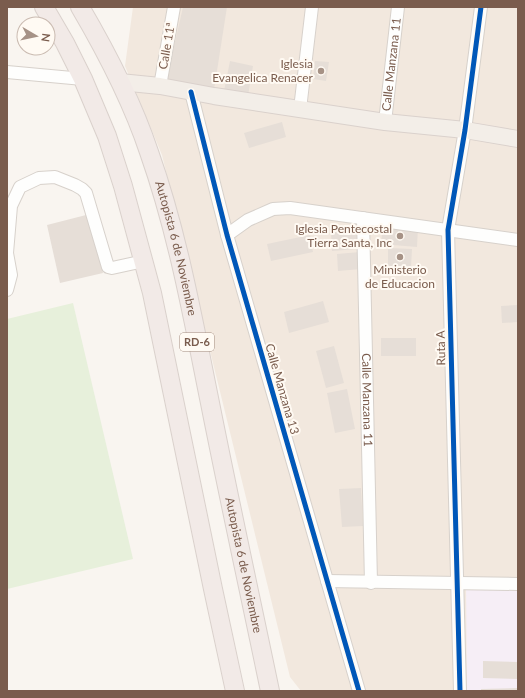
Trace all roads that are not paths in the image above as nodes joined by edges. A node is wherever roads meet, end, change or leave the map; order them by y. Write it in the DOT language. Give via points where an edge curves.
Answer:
graph roads {
  1 [pos="44,7"];
  2 [pos="80,7"];
  3 [pos="174,7"];
  4 [pos="312,7"];
  5 [pos="398,7"];
  6 [pos="481,7"];
  7 [pos="7,72"];
  8 [pos="83,80"];
  9 [pos="120,82"];
  10 [pos="160,86"];
  11 [pos="191,92"];
  12 [pos="300,109"];
  13 [pos="385,122"];
  14 [pos="465,130"];
  15 [pos="518,139"];
  16 [pos="363,218"];
  17 [pos="448,230"];
  18 [pos="228,235"];
  19 [pos="518,240"];
  20 [pos="144,261"];
  21 [pos="7,290"];
  22 [pos="204,372"];
  23 [pos="327,581"];
  24 [pos="371,583"];
  25 [pos="457,583"];
  26 [pos="518,584"];
  27 [pos="213,588"];
  28 [pos="223,691"];
  29 [pos="235,691"];
  30 [pos="270,691"];
  31 [pos="282,691"];
  32 [pos="359,691"];
  33 [pos="460,691"];
  1 -- 8 [label="highway, RD-6"];
  2 -- 9 [label="highway, Autopista 6 de Noviembre / RD-6"];
  3 -- 10 [label="street, Calle 11ª"];
  4 -- 12 [label="street"];
  5 -- 13 [label="street, Calle Manzana 11"];
  6 -- 14 [label="street, Ruta A"];
  7 -- 8 [label="street"];
  8 -- 20 [label="highway, RD-6" via="107,136"];
  9 -- 10 [label="main road"];
  9 -- 22 [label="highway, Autopista 6 de Noviembre / RD-6" via="149,151 162,192"];
  10 -- 11 [label="main road"];
  11 -- 12 [label="main road"];
  11 -- 18 [label="street, Calle Manzana 13"];
  12 -- 13 [label="main road"];
  13 -- 14 [label="main road"];
  14 -- 15 [label="main road"];
  14 -- 17 [label="street, Ruta A"];
  16 -- 17 [label="street"];
  16 -- 18 [label="street" via="290,208 273,210 248,220"];
  16 -- 24 [label="street, Calle Manzana 11"];
  17 -- 19 [label="street"];
  17 -- 25 [label="street, Ruta A"];
  18 -- 23 [label="street, Calle Manzana 13"];
  20 -- 21 [label="street" via="108,267 86,193 75,185 55,178 39,178 20,187 11,206 7,253 10,275"];
  20 -- 27 [label="highway, RD-6"];
  22 -- 30 [label="highway, Autopista 6 de Noviembre / RD-6"];
  22 -- 31 [label="highway" via="220,401 264,623"];
  23 -- 24 [label="street"];
  23 -- 32 [label="street, Calle Manzana 13"];
  24 -- 25 [label="street"];
  25 -- 26 [label="street"];
  25 -- 33 [label="street, Ruta A"];
  27 -- 28 [label="highway"];
  27 -- 29 [label="highway, RD-6"];
}
